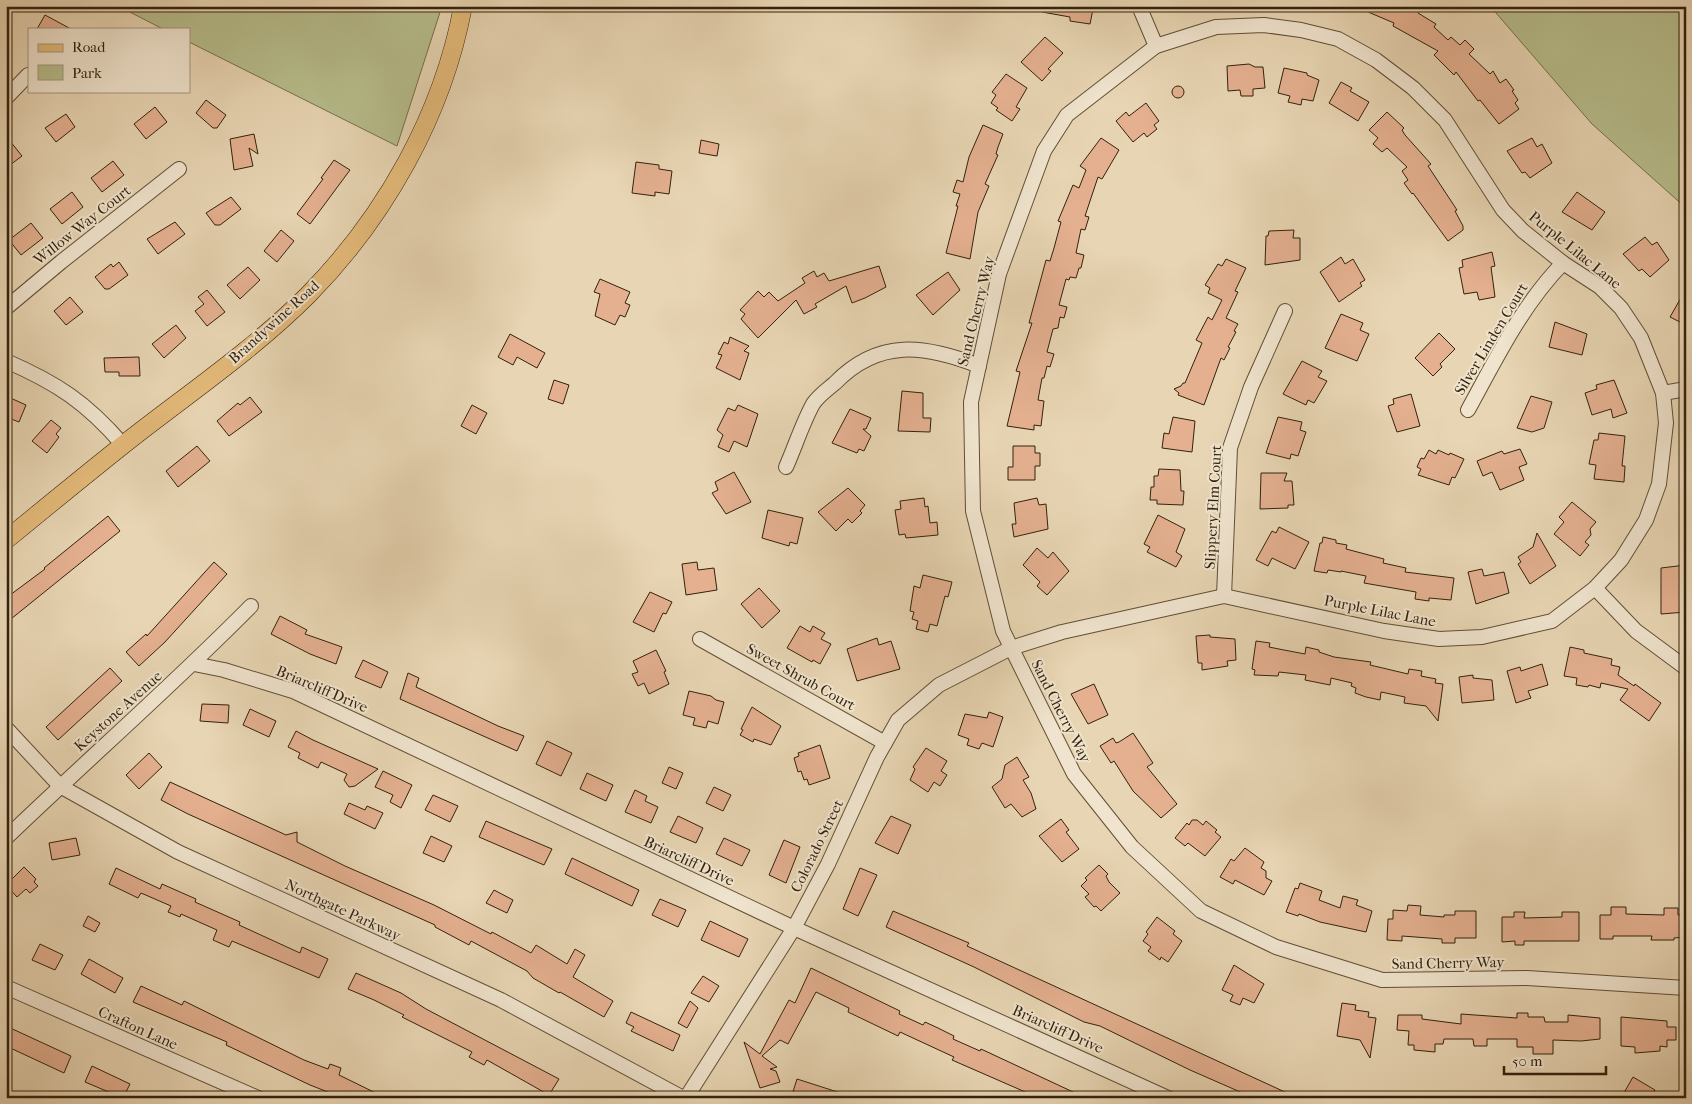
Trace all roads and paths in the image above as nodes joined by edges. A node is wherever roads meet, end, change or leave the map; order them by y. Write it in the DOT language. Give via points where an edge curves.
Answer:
graph roads {
  1 [pos="463,6"];
  2 [pos="1139,6"];
  3 [pos="1156,46"];
  4 [pos="28,75"];
  5 [pos="6,98"];
  6 [pos="179,169"];
  7 [pos="1563,264"];
  8 [pos="6,308"];
  9 [pos="1285,311"];
  10 [pos="6,361"];
  11 [pos="979,366"];
  12 [pos="1686,389"];
  13 [pos="1662,393"];
  14 [pos="1468,410"];
  15 [pos="123,445"];
  16 [pos="786,467"];
  17 [pos="6,540"];
  18 [pos="1595,588"];
  19 [pos="1224,596"];
  20 [pos="251,606"];
  21 [pos="700,639"];
  22 [pos="1011,648"];
  23 [pos="194,664"];
  24 [pos="1686,668"];
  25 [pos="6,728"];
  26 [pos="885,743"];
  27 [pos="60,786"];
  28 [pos="6,838"];
  29 [pos="794,928"];
  30 [pos="6,987"];
  31 [pos="1686,988"];
  32 [pos="232,1093"];
  33 [pos="258,1098"];
  34 [pos="685,1098"];
  35 [pos="1168,1098"];
  1 -- 15 [label="main road, Brandywine Road" via="439,92 380,207 315,286 288,313"];
  2 -- 3 [label="street"];
  3 -- 7 [label="street, Purple Lilac Lane" via="1216,27 1302,30 1338,39 1376,60 1413,88 1445,120 1503,210"];
  3 -- 11 [label="street, Sand Cherry Way" via="1067,115 1044,151 999,274"];
  4 -- 5 [label="street"];
  6 -- 8 [label="street, Willow Way Court"];
  7 -- 13 [label="street, Purple Lilac Lane" via="1600,287 1621,308 1641,338"];
  7 -- 14 [label="street, Silver Linden Court" via="1545,282 1514,327"];
  9 -- 19 [label="street, Slippery Elm Court" via="1251,387 1230,448"];
  10 -- 15 [label="street" via="77,398"];
  11 -- 16 [label="street" via="946,353 900,348 874,356 844,374 814,403"];
  11 -- 22 [label="street, Sand Cherry Way" via="971,402 972,511 1003,630"];
  12 -- 13 [label="street"];
  13 -- 18 [label="street, Purple Lilac Lane" via="1666,423 1659,484 1646,520 1621,560"];
  15 -- 17 [label="main road, Brandywine Road"];
  18 -- 19 [label="street, Purple Lilac Lane" via="1552,621 1482,637 1439,640"];
  18 -- 24 [label="street" via="1636,631"];
  19 -- 22 [label="street, Purple Lilac Lane" via="1062,632"];
  20 -- 23 [label="street, Keystone Avenue"];
  21 -- 26 [label="street, Sweet Shrub Court"];
  22 -- 26 [label="street, Colorado Street" via="939,685 898,720"];
  22 -- 31 [label="street, Sand Cherry Way" via="1074,774 1132,848 1201,911 1276,947 1382,980 1527,978"];
  23 -- 27 [label="street, Keystone Avenue"];
  23 -- 29 [label="street, Briarcliff Drive" via="293,691"];
  25 -- 27 [label="street, Northgate Parkway"];
  26 -- 29 [label="street, Colorado Street"];
  27 -- 28 [label="street, Keystone Avenue"];
  27 -- 34 [label="street, Northgate Parkway" via="178,852 501,1000"];
  29 -- 34 [label="street, Colorado Street"];
  29 -- 35 [label="street, Briarcliff Drive"];
  30 -- 32 [label="street, Crafton Lane"];
  32 -- 33 [label="street, Crafton Lane"];
}
